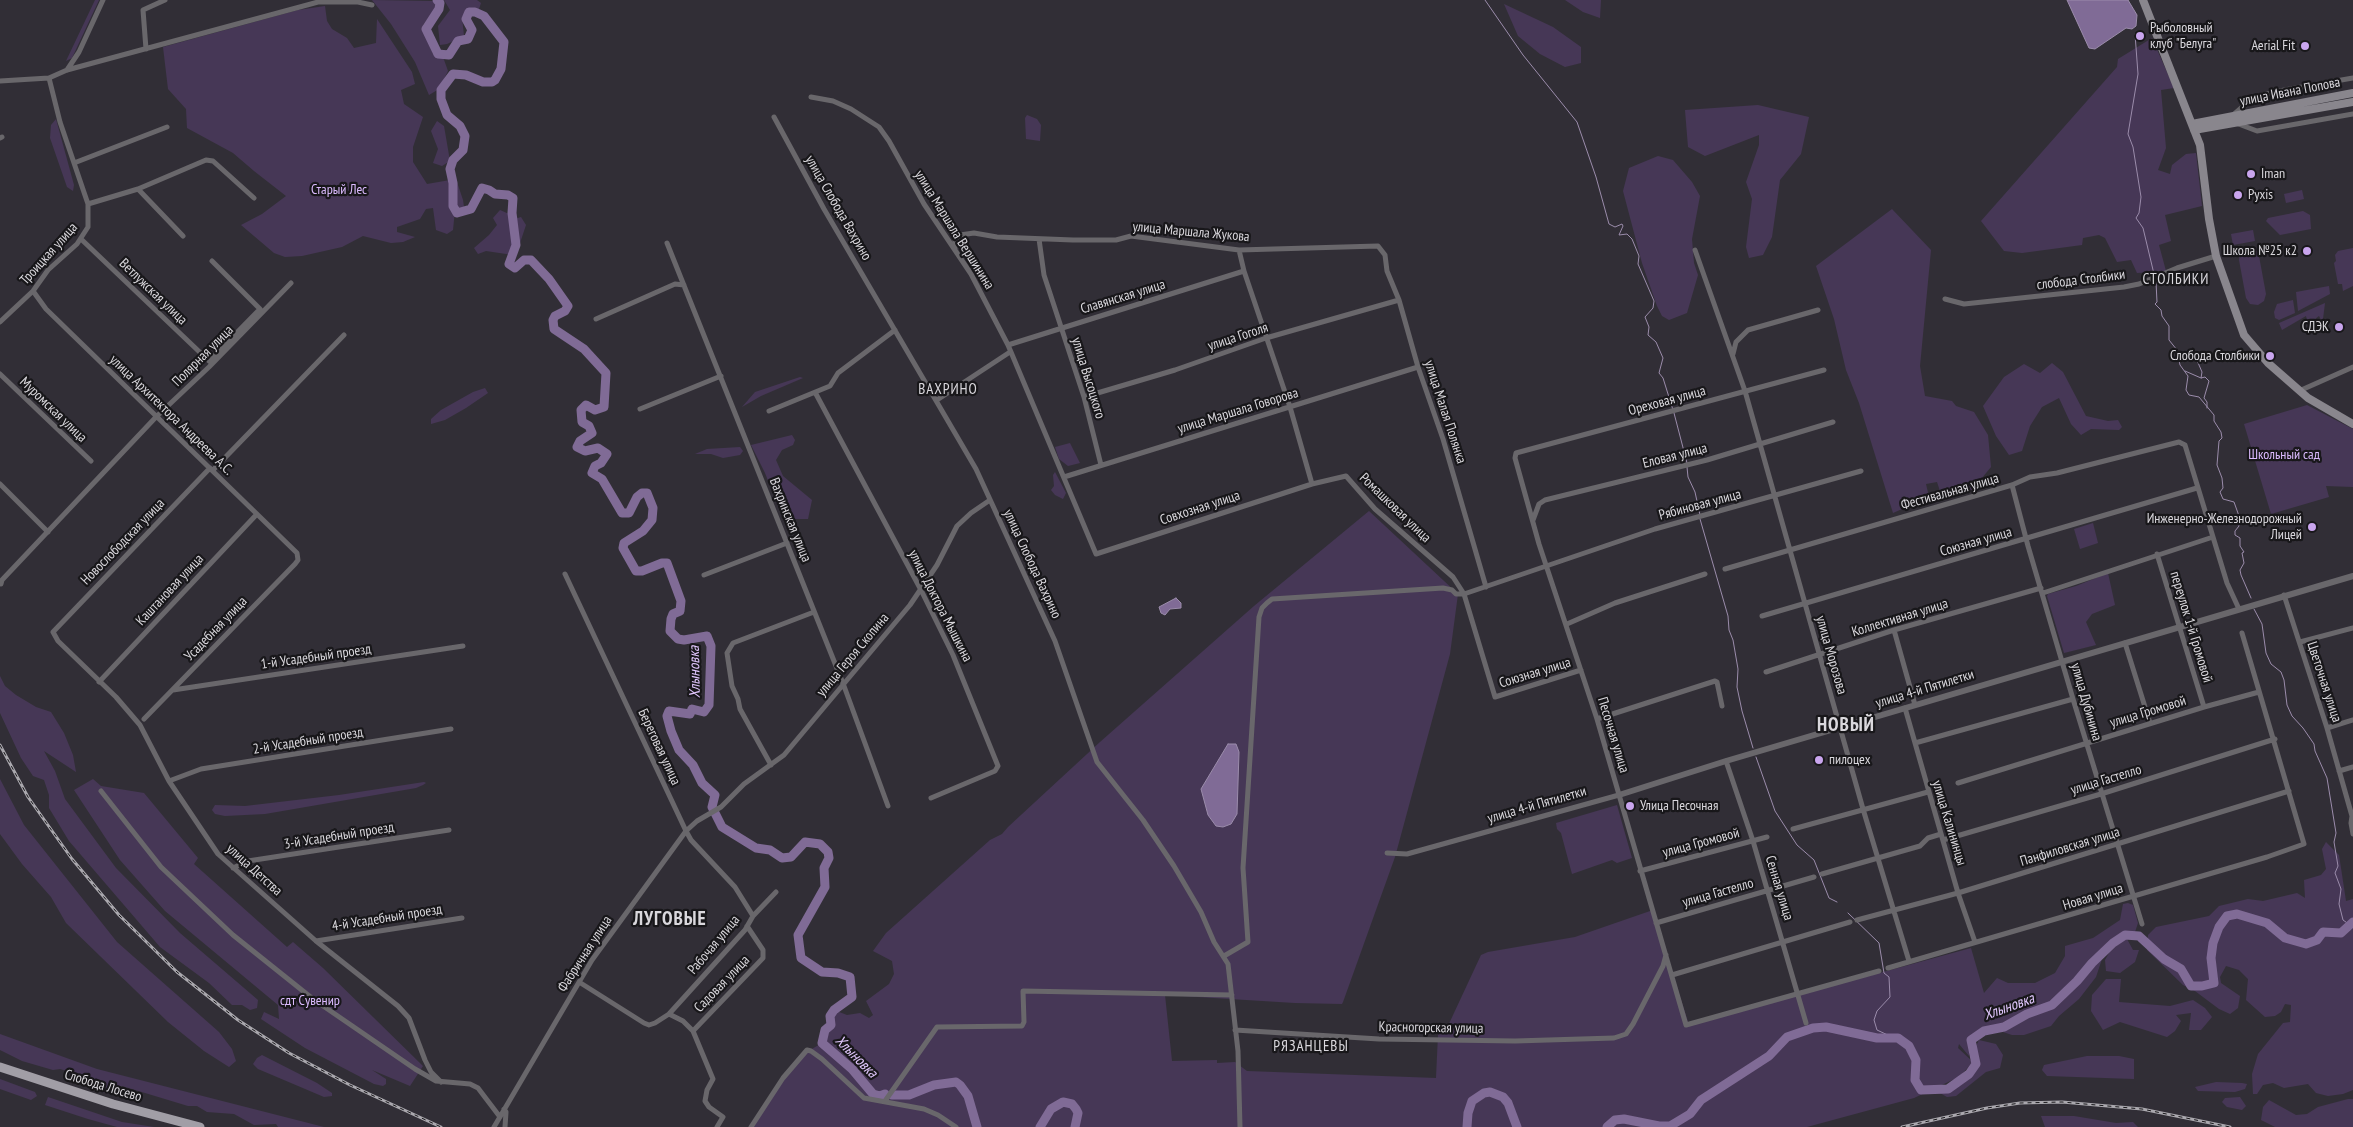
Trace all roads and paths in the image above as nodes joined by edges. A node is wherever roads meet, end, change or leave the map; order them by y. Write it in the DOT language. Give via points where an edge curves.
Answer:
graph roads {
  1 [pos="103,0"];
  2 [pos="165,0"];
  3 [pos="2143,0"];
  4 [pos="372,5"];
  5 [pos="146,49"];
  6 [pos="67,70"];
  7 [pos="49,78"];
  8 [pos="2353,78"];
  9 [pos="0,81"];
  10 [pos="2353,93"];
  11 [pos="811,97"];
  12 [pos="2353,102"];
  13 [pos="2353,114"];
  14 [pos="774,117"];
  15 [pos="2234,119"];
  16 [pos="167,127"];
  17 [pos="2193,127"];
  18 [pos="74,162"];
  19 [pos="138,188"];
  20 [pos="254,198"];
  21 [pos="88,204"];
  22 [pos="182,236"];
  23 [pos="81,238"];
  24 [pos="1039,240"];
  25 [pos="667,244"];
  26 [pos="1378,246"];
  27 [pos="955,250"];
  28 [pos="1240,250"];
  29 [pos="1695,250"];
  30 [pos="2216,256"];
  31 [pos="212,261"];
  32 [pos="1244,271"];
  33 [pos="291,283"];
  34 [pos="684,285"];
  35 [pos="33,291"];
  36 [pos="1945,299"];
  37 [pos="1399,300"];
  38 [pos="1818,310"];
  39 [pos="596,319"];
  40 [pos="0,322"];
  41 [pos="1061,327"];
  42 [pos="896,330"];
  43 [pos="344,335"];
  44 [pos="1266,338"];
  45 [pos="1008,345"];
  46 [pos="1010,352"];
  47 [pos="1733,354"];
  48 [pos="209,361"];
  49 [pos="1418,367"];
  50 [pos="2353,367"];
  51 [pos="1824,370"];
  52 [pos="0,374"];
  53 [pos="720,376"];
  54 [pos="2299,390"];
  55 [pos="1745,391"];
  56 [pos="816,394"];
  57 [pos="1084,397"];
  58 [pos="937,400"];
  59 [pos="1290,407"];
  60 [pos="640,409"];
  61 [pos="768,411"];
  62 [pos="156,417"];
  63 [pos="1833,422"];
  64 [pos="2353,424"];
  65 [pos="1758,443"];
  66 [pos="1516,453"];
  67 [pos="91,461"];
  68 [pos="1102,465"];
  69 [pos="212,469"];
  70 [pos="1860,471"];
  71 [pos="1064,477"];
  72 [pos="0,484"];
  73 [pos="1312,484"];
  74 [pos="2012,485"];
  75 [pos="2197,488"];
  76 [pos="1774,496"];
  77 [pos="990,500"];
  78 [pos="257,514"];
  79 [pos="1532,520"];
  80 [pos="48,532"];
  81 [pos="2212,537"];
  82 [pos="2026,539"];
  83 [pos="787,543"];
  84 [pos="1789,551"];
  85 [pos="297,553"];
  86 [pos="1096,554"];
  87 [pos="2156,554"];
  88 [pos="1547,566"];
  89 [pos="1725,569"];
  90 [pos="565,574"];
  91 [pos="1705,574"];
  92 [pos="704,575"];
  93 [pos="2353,576"];
  94 [pos="0,584"];
  95 [pos="1486,587"];
  96 [pos="921,590"];
  97 [pos="2042,590"];
  98 [pos="1464,594"];
  99 [pos="2284,595"];
  100 [pos="1804,604"];
  101 [pos="2239,609"];
  102 [pos="814,612"];
  103 [pos="1762,616"];
  104 [pos="1567,624"];
  105 [pos="2179,626"];
  106 [pos="2353,628"];
  107 [pos="1894,630"];
  108 [pos="53,632"];
  109 [pos="2242,633"];
  110 [pos="2300,642"];
  111 [pos="2125,643"];
  112 [pos="463,646"];
  113 [pos="1819,656"];
  114 [pos="2063,661"];
  115 [pos="1581,670"];
  116 [pos="1766,672"];
  117 [pos="99,682"];
  118 [pos="844,686"];
  119 [pos="173,690"];
  120 [pos="2259,692"];
  121 [pos="1495,697"];
  122 [pos="2073,699"];
  123 [pos="1915,705"];
  124 [pos="1722,706"];
  125 [pos="2204,707"];
  126 [pos="1905,708"];
  127 [pos="144,719"];
  128 [pos="1597,719"];
  129 [pos="2353,720"];
  130 [pos="2150,723"];
  131 [pos="1840,727"];
  132 [pos="2327,728"];
  133 [pos="451,729"];
  134 [pos="2274,739"];
  135 [pos="1915,743"];
  136 [pos="2086,743"];
  137 [pos="1726,761"];
  138 [pos="771,766"];
  139 [pos="2353,767"];
  140 [pos="2339,771"];
  141 [pos="169,780"];
  142 [pos="1958,783"];
  143 [pos="102,791"];
  144 [pos="2289,791"];
  145 [pos="1928,792"];
  146 [pos="2101,794"];
  147 [pos="1619,795"];
  148 [pos="931,798"];
  149 [pos="888,806"];
  150 [pos="1863,809"];
  151 [pos="714,811"];
  152 [pos="2352,816"];
  153 [pos="1793,829"];
  154 [pos="449,830"];
  155 [pos="686,831"];
  156 [pos="2353,834"];
  157 [pos="1767,837"];
  158 [pos="1942,837"];
  159 [pos="1753,841"];
  160 [pos="2116,844"];
  161 [pos="1387,853"];
  162 [pos="1878,858"];
  163 [pos="233,868"];
  164 [pos="1640,871"];
  165 [pos="1822,874"];
  166 [pos="1814,877"];
  167 [pos="1767,891"];
  168 [pos="776,892"];
  169 [pos="1958,893"];
  170 [pos="2132,896"];
  171 [pos="1893,910"];
  172 [pos="753,916"];
  173 [pos="462,918"];
  174 [pos="1857,920"];
  175 [pos="1850,922"];
  176 [pos="1656,923"];
  177 [pos="2142,924"];
  178 [pos="747,926"];
  179 [pos="316,941"];
  180 [pos="1784,942"];
  181 [pos="1975,942"];
  182 [pos="1666,954"];
  183 [pos="1224,956"];
  184 [pos="1909,961"];
  185 [pos="1888,968"];
  186 [pos="1879,970"];
  187 [pos="1672,975"];
  188 [pos="579,982"];
  189 [pos="1799,994"];
  190 [pos="1232,995"];
  191 [pos="669,1014"];
  192 [pos="1806,1022"];
  193 [pos="1235,1030"];
  194 [pos="693,1031"];
  195 [pos="0,1067"];
  196 [pos="441,1082"];
  197 [pos="885,1101"];
  198 [pos="504,1109"];
  199 [pos="500,1117"];
  200 [pos="200,1127"];
  201 [pos="494,1127"];
  202 [pos="505,1127"];
  203 [pos="717,1127"];
  204 [pos="751,1127"];
  205 [pos="956,1127"];
  206 [pos="1240,1127"];
  1 -- 6 [label="street"];
  2 -- 5 [label="street" via="142,10"];
  3 -- 17 [label="main road"];
  4 -- 5 [label="street" via="318,2"];
  5 -- 6 [label="street"];
  6 -- 7 [label="street"];
  7 -- 9 [label="street"];
  7 -- 18 [label="street, Троицкая улица"];
  8 -- 15 [label="street, улица Ивана Попова" via="2254,97"];
  10 -- 15 [label="main road, улица Ивана Попова"];
  11 -- 27 [label="street, улица Маршала Вершинина" via="851,109 879,127"];
  12 -- 15 [label="main road, улица Ивана Попова"];
  13 -- 15 [label="street, улица Ивана Попова" via="2257,131"];
  14 -- 42 [label="street, улица Слобода Вахрино"];
  15 -- 17 [label="main road, улица Ивана Попова"];
  16 -- 18 [label="street"];
  17 -- 30 [label="main road" via="2201,154"];
  18 -- 21 [label="street, Троицкая улица"];
  19 -- 20 [label="street" via="206,160 213,161"];
  19 -- 21 [label="street"];
  19 -- 22 [label="street"];
  21 -- 23 [label="street, Троицкая улица" via="88,227"];
  23 -- 35 [label="street, Троицкая улица" via="48,270"];
  23 -- 48 [label="street, Ветлужская улица"];
  24 -- 27 [label="street, улица Маршала Жукова" via="967,234 960,235 955,241"];
  24 -- 28 [label="street, улица Маршала Жукова" via="1116,240 1131,236"];
  24 -- 41 [label="street, улица Высоцкого" via="1044,275"];
  25 -- 34 [label="street, Вахринская улица"];
  26 -- 28 [label="street, улица Маршала Жукова"];
  26 -- 37 [label="street, улица Малая Полянка" via="1385,255 1387,271"];
  27 -- 45 [label="street, улица Маршала Вершинина"];
  28 -- 32 [label="street"];
  29 -- 47 [label="street, улица Морозова"];
  30 -- 36 [label="street, слобода Столбики" via="2124,287 1964,304"];
  30 -- 54 [label="main road" via="2244,335 2268,363"];
  31 -- 48 [label="street, Полярная улица" via="260,309"];
  32 -- 41 [label="street, Славянская улица"];
  32 -- 44 [label="street"];
  33 -- 62 [label="street, Полярная улица"];
  34 -- 39 [label="street" via="675,284"];
  34 -- 53 [label="street, Вахринская улица"];
  35 -- 40 [label="street, Троицкая улица"];
  35 -- 62 [label="street, улица Архитектора Андреева А.С." via="46,309"];
  37 -- 44 [label="street, улица Гоголя"];
  37 -- 49 [label="street, улица Малая Полянка"];
  38 -- 47 [label="street" via="1748,330 1736,342"];
  41 -- 45 [label="street, Славянская улица"];
  41 -- 57 [label="street, улица Высоцкого"];
  42 -- 56 [label="street" via="838,373 830,386"];
  42 -- 58 [label="street, улица Слобода Вахрино"];
  43 -- 69 [label="street, Новослободская улица"];
  44 -- 57 [label="street, улица Гоголя"];
  44 -- 59 [label="street"];
  45 -- 46 [label="street, улица Маршала Вершинина"];
  46 -- 58 [label="street"];
  46 -- 71 [label="street, улица Маршала Вершинина"];
  47 -- 55 [label="street, улица Морозова"];
  49 -- 59 [label="street, улица Маршала Говорова"];
  49 -- 95 [label="street, улица Малая Полянка" via="1443,439"];
  50 -- 54 [label="street"];
  51 -- 55 [label="street, Ореховая улица"];
  52 -- 67 [label="street, Муромская улица"];
  53 -- 60 [label="street"];
  53 -- 83 [label="street, Вахринская улица"];
  54 -- 64 [label="main road" via="2325,410"];
  55 -- 65 [label="street, улица Морозова"];
  55 -- 66 [label="street, Ореховая улица"];
  56 -- 61 [label="street"];
  56 -- 96 [label="street, улица Доктора Мышкина"];
  57 -- 68 [label="street, улица Высоцкого"];
  58 -- 77 [label="street, улица Слобода Вахрино"];
  59 -- 68 [label="street, улица Маршала Говорова"];
  59 -- 73 [label="street"];
  62 -- 69 [label="street, улица Архитектора Андреева А.С."];
  62 -- 80 [label="street, Полярная улица"];
  63 -- 65 [label="street, Еловая улица"];
  65 -- 76 [label="street, улица Морозова"];
  65 -- 79 [label="street, Еловая улица" via="1683,467 1545,500"];
  66 -- 79 [label="street, Песочная улица" via="1514,458"];
  68 -- 71 [label="street, улица Маршала Говорова"];
  69 -- 78 [label="street, улица Архитектора Андреева А.С."];
  69 -- 108 [label="street, Новослободская улица"];
  70 -- 76 [label="street, Рябиновая улица"];
  71 -- 86 [label="street, улица Маршала Вершинина"];
  72 -- 80 [label="street"];
  73 -- 86 [label="street, Совхозная улица"];
  73 -- 98 [label="street, Ромашковая улица" via="1346,476 1399,531 1453,577"];
  74 -- 75 [label="street, Фестивальная улица" via="2030,477 2182,442"];
  74 -- 82 [label="street, улица Дубинина"];
  74 -- 84 [label="street, Фестивальная улица"];
  75 -- 81 [label="street"];
  75 -- 82 [label="street, Союзная улица"];
  76 -- 84 [label="street, улица Морозова"];
  76 -- 88 [label="street, Рябиновая улица" via="1646,531"];
  77 -- 96 [label="street, улица Героя Скопина" via="957,526"];
  77 -- 183 [label="street, улица Слобода Вахрино" via="1055,641 1097,762 1150,830"];
  78 -- 85 [label="street, улица Архитектора Андреева А.С."];
  78 -- 117 [label="street, Каштановая улица"];
  79 -- 88 [label="street, Песочная улица"];
  80 -- 94 [label="street, Полярная улица"];
  81 -- 87 [label="street, Коллективная улица"];
  81 -- 101 [label="street"];
  82 -- 97 [label="street, улица Дубинина"];
  82 -- 100 [label="street, Союзная улица"];
  83 -- 92 [label="street"];
  83 -- 102 [label="street, Вахринская улица"];
  84 -- 89 [label="street, Фестивальная улица"];
  84 -- 100 [label="street, улица Морозова"];
  85 -- 119 [label="street, Усадебная улица" via="295,564"];
  87 -- 97 [label="street, Коллективная улица" via="2075,584"];
  87 -- 105 [label="street, переулок 1-й Громовой"];
  88 -- 95 [label="street, Рябиновая улица"];
  88 -- 104 [label="street, Песочная улица"];
  90 -- 155 [label="street, Береговая улица"];
  91 -- 104 [label="street" via="1615,603"];
  93 -- 99 [label="street, улица 4-й Пятилетки"];
  95 -- 98 [label="street, Рябиновая улица"];
  96 -- 118 [label="street, улица Героя Скопина"];
  96 -- 148 [label="street, улица Доктора Мышкина" via="953,655 998,766 994,771"];
  97 -- 107 [label="street, Коллективная улица"];
  97 -- 114 [label="street, улица Дубинина"];
  98 -- 121 [label="street, Ромашковая улица"];
  98 -- 183 [label="street" via="1443,588 1352,594 1272,600 1262,608 1243,868 1248,942"];
  99 -- 101 [label="street, улица 4-й Пятилетки"];
  99 -- 110 [label="street, Цветочная улица"];
  100 -- 103 [label="street, Союзная улица"];
  100 -- 113 [label="street, улица Морозова"];
  101 -- 105 [label="street, улица 4-й Пятилетки"];
  102 -- 118 [label="street, Вахринская улица"];
  102 -- 138 [label="street" via="733,643 727,653 732,686 740,709"];
  104 -- 115 [label="street, Песочная улица"];
  105 -- 111 [label="street, улица 4-й Пятилетки"];
  105 -- 125 [label="street, переулок 1-й Громовой"];
  106 -- 110 [label="street"];
  107 -- 113 [label="street, Коллективная улица"];
  107 -- 123 [label="street"];
  108 -- 117 [label="street, улица Детства"];
  109 -- 120 [label="street"];
  110 -- 132 [label="street, Цветочная улица"];
  111 -- 114 [label="street, улица 4-й Пятилетки"];
  111 -- 130 [label="street"];
  112 -- 119 [label="street, 1-й Усадебный проезд"];
  113 -- 116 [label="street, Коллективная улица"];
  113 -- 131 [label="street, улица Морозова"];
  114 -- 122 [label="street, улица Дубинина"];
  114 -- 123 [label="street, улица 4-й Пятилетки"];
  115 -- 121 [label="street, Союзная улица"];
  115 -- 128 [label="street, Песочная улица"];
  117 -- 141 [label="street, улица Детства" via="140,725"];
  118 -- 138 [label="street, улица Героя Скопина"];
  118 -- 149 [label="street, Вахринская улица"];
  119 -- 127 [label="street, Усадебная улица"];
  120 -- 125 [label="street, улица Громовой"];
  120 -- 134 [label="street"];
  122 -- 135 [label="street"];
  122 -- 136 [label="street, улица Дубинина"];
  123 -- 126 [label="street, улица 4-й Пятилетки"];
  124 -- 128 [label="street" via="1715,681"];
  125 -- 130 [label="street, улица Громовой"];
  126 -- 131 [label="street, улица 4-й Пятилетки"];
  126 -- 135 [label="street, улица Калининцы"];
  128 -- 147 [label="street, Песочная улица"];
  129 -- 132 [label="street"];
  130 -- 136 [label="street, улица Громовой"];
  131 -- 137 [label="street, улица 4-й Пятилетки"];
  131 -- 150 [label="street, улица Морозова"];
  132 -- 140 [label="street, Цветочная улица"];
  133 -- 141 [label="street, 2-й Усадебный проезд" via="201,769"];
  134 -- 144 [label="street"];
  134 -- 146 [label="street, улица Гастелло"];
  135 -- 145 [label="street, улица Калининцы"];
  136 -- 142 [label="street, улица Громовой"];
  136 -- 146 [label="street, улица Дубинина"];
  137 -- 147 [label="street, улица 4-й Пятилетки"];
  137 -- 159 [label="street, Сенная улица"];
  138 -- 151 [label="street, улица Героя Скопина" via="744,784"];
  139 -- 140 [label="street"];
  140 -- 152 [label="street, Цветочная улица"];
  141 -- 163 [label="street, улица Детства" via="218,854"];
  143 -- 196 [label="street" via="162,867 233,936 351,1026 422,1074"];
  144 -- 160 [label="street, Панфиловская улица"];
  144 -- 170 [label="street, Новая улица" via="2304,844"];
  145 -- 150 [label="street"];
  145 -- 158 [label="street, улица Калининцы"];
  146 -- 158 [label="street, улица Гастелло"];
  146 -- 160 [label="street, улица Дубинина"];
  147 -- 161 [label="street, улица 4-й Пятилетки" via="1407,854"];
  147 -- 164 [label="street, Песочная улица"];
  150 -- 153 [label="street"];
  150 -- 162 [label="street, улица Морозова"];
  151 -- 155 [label="street, Фабричная улица"];
  152 -- 156 [label="street, Цветочная улица"];
  154 -- 163 [label="street, 3-й Усадебный проезд" via="248,861"];
  155 -- 172 [label="street, Береговая улица" via="735,887"];
  155 -- 188 [label="street, Фабричная улица"];
  157 -- 159 [label="street, улица Громовой"];
  158 -- 162 [label="street, улица Гастелло" via="1928,838 1920,846"];
  158 -- 169 [label="street, улица Калининцы"];
  159 -- 164 [label="street, улица Громовой"];
  159 -- 167 [label="street, Сенная улица"];
  160 -- 169 [label="street, Панфиловская улица"];
  160 -- 170 [label="street, улица Дубинина"];
  162 -- 165 [label="street, улица Гастелло"];
  162 -- 171 [label="street, улица Морозова"];
  163 -- 179 [label="street, улица Детства"];
  164 -- 176 [label="street, Песочная улица"];
  166 -- 167 [label="street, улица Гастелло"];
  167 -- 176 [label="street, улица Гастелло"];
  167 -- 180 [label="street, Сенная улица"];
  168 -- 172 [label="street, Рабочая улица"];
  169 -- 171 [label="street, Панфиловская улица"];
  169 -- 181 [label="street, улица Калининцы"];
  170 -- 177 [label="street, улица Дубинина"];
  170 -- 181 [label="street, Новая улица"];
  171 -- 174 [label="street, Панфиловская улица"];
  171 -- 184 [label="street, улица Морозова"];
  172 -- 178 [label="street, Рабочая улица"];
  173 -- 179 [label="street, 4-й Усадебный проезд"];
  175 -- 180 [label="street"];
  176 -- 182 [label="street, Песочная улица"];
  178 -- 191 [label="street, Рабочая улица"];
  178 -- 194 [label="street, Садовая улица" via="763,950 762,958"];
  179 -- 196 [label="street, улица Детства" via="409,1018 425,1060"];
  180 -- 187 [label="street"];
  180 -- 189 [label="street, Сенная улица"];
  181 -- 184 [label="street, Новая улица"];
  182 -- 187 [label="street, Песочная улица"];
  182 -- 193 [label="street, Красногорская улица" via="1654,985 1626,1034 1614,1038 1379,1039"];
  183 -- 190 [label="street, улица Слобода Вахрино"];
  184 -- 185 [label="street, Новая улица"];
  186 -- 189 [label="street"];
  187 -- 189 [label="street, Песочная улица" via="1686,1024"];
  188 -- 191 [label="street" via="649,1026"];
  188 -- 198 [label="street, Фабричная улица"];
  189 -- 192 [label="street, Сенная улица"];
  190 -- 193 [label="street, улица Слобода Вахрино"];
  190 -- 197 [label="street" via="1023,991 1022,1026 937,1027"];
  191 -- 194 [label="street"];
  193 -- 206 [label="street, улица Слобода Вахрино"];
  194 -- 203 [label="street" via="714,1079 705,1101 723,1117"];
  195 -- 200 [label="main road, Слобода Лосево" via="113,1104"];
  196 -- 199 [label="street" via="470,1084 478,1088"];
  197 -- 204 [label="street" via="864,1098 822,1059 807,1050 783,1078"];
  197 -- 205 [label="street" via="932,1111"];
  198 -- 199 [label="street, Фабричная улица"];
  198 -- 202 [label="street"];
  199 -- 201 [label="street, Фабричная улица"];
}
